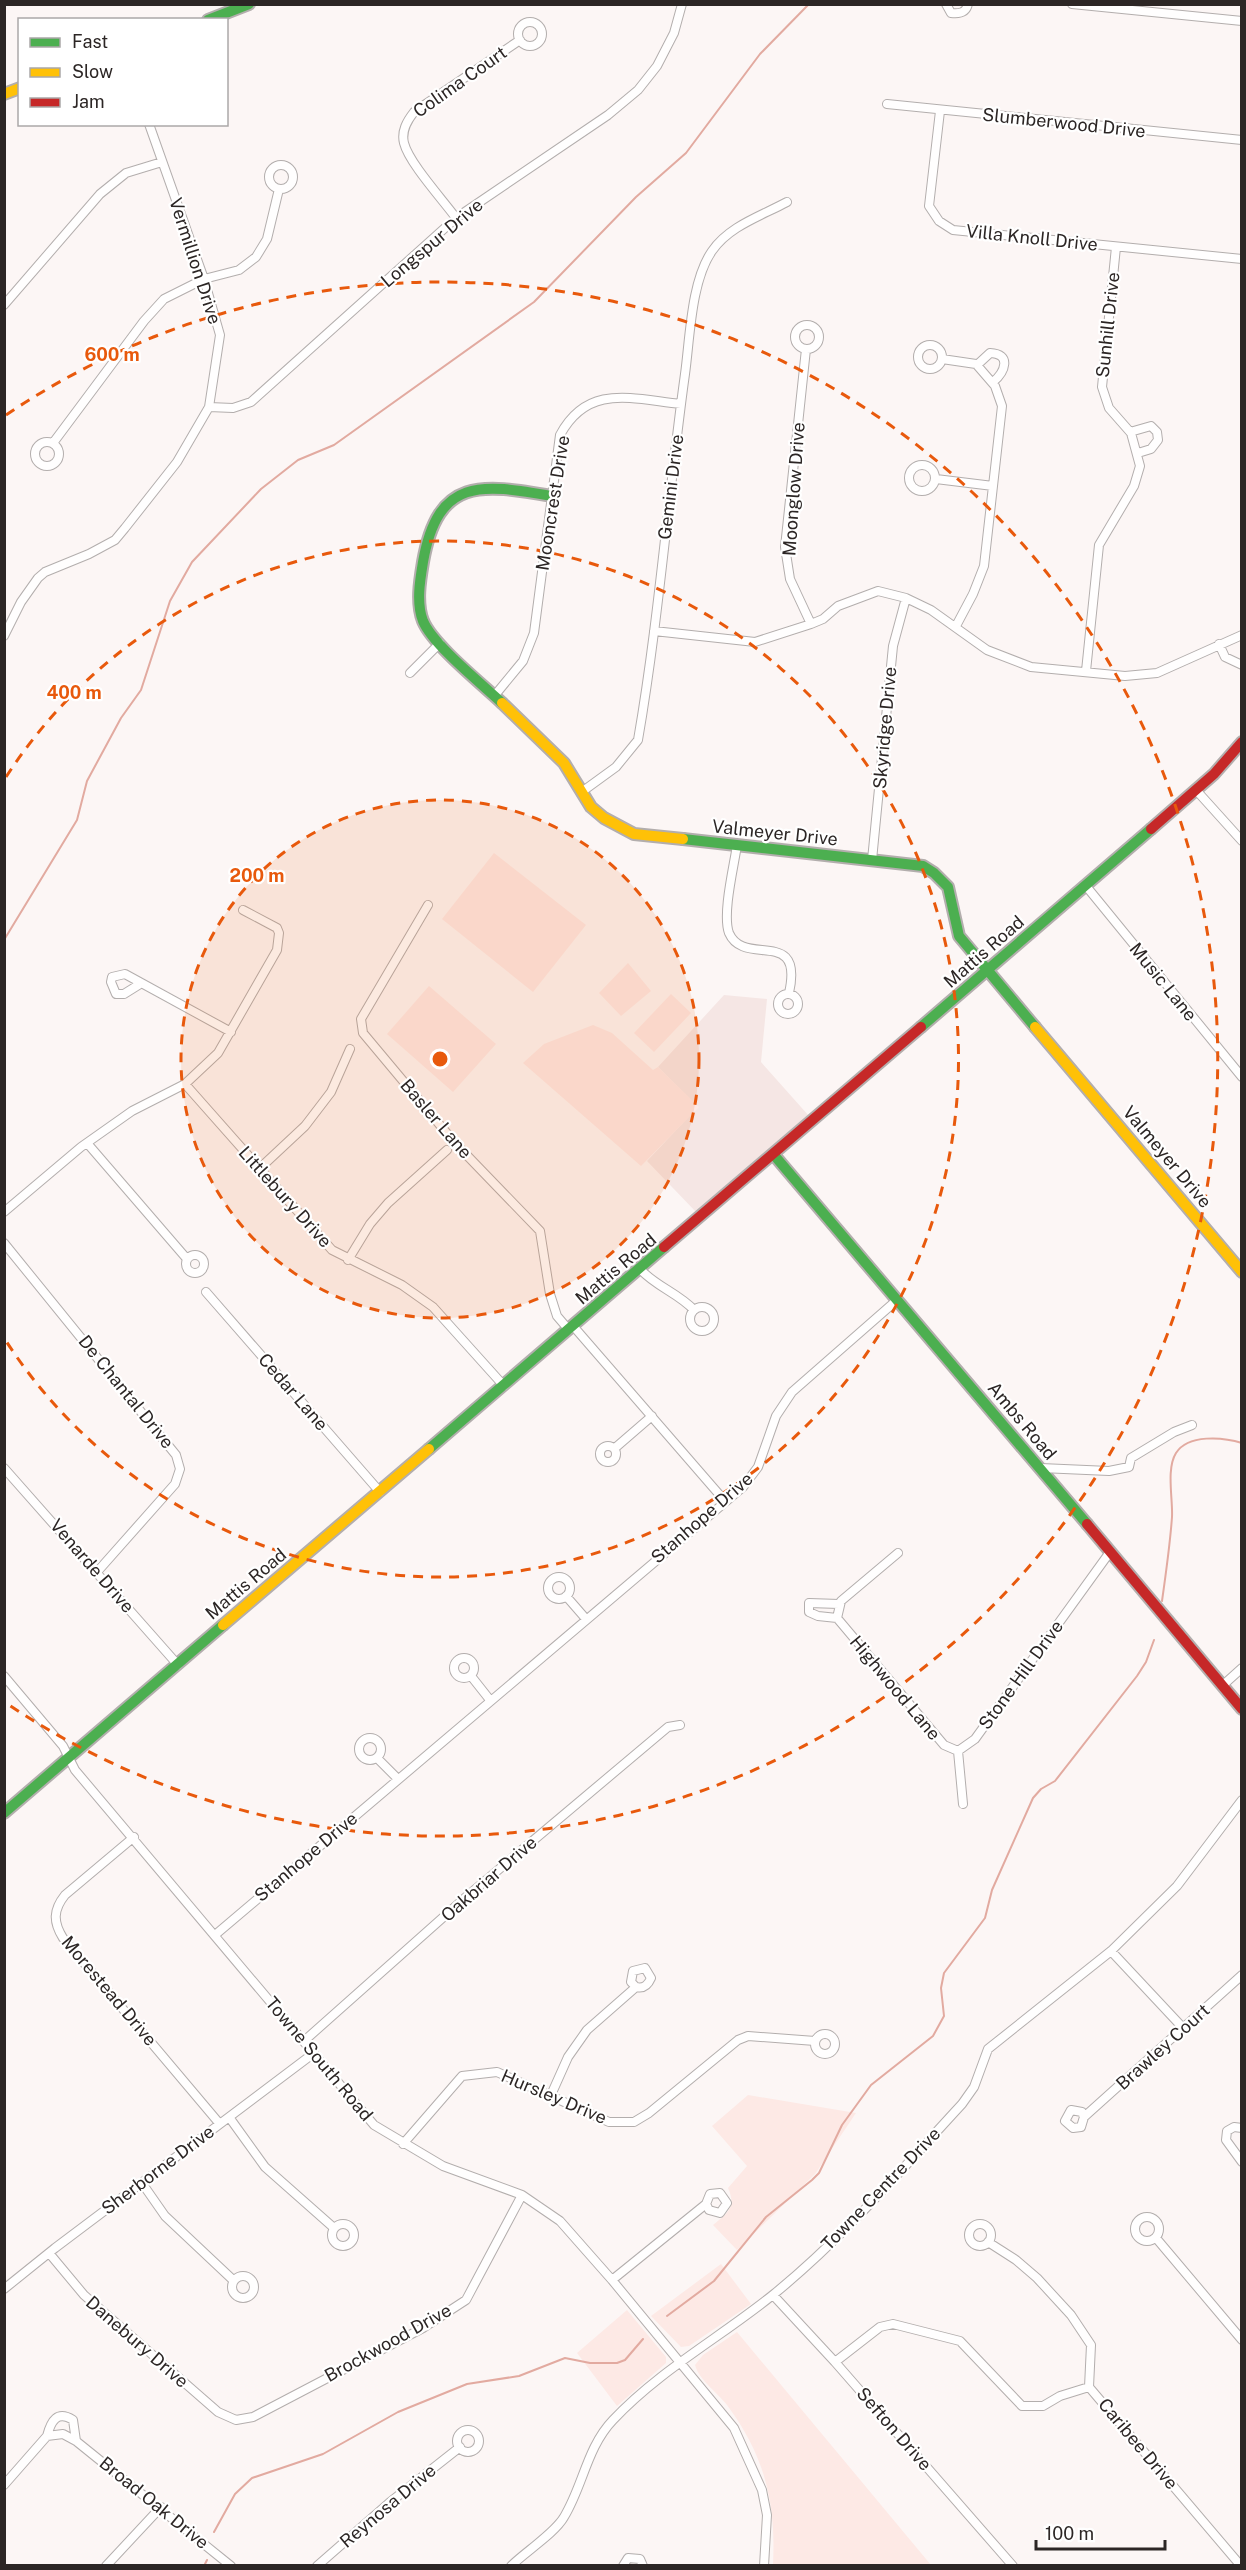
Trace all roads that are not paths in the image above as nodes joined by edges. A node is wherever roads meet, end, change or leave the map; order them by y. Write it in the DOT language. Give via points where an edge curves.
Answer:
graph roads {
  1 [pos="249,4"];
  2 [pos="682,4"];
  3 [pos="946,4"];
  4 [pos="968,4"];
  5 [pos="1072,4"];
  6 [pos="213,18"];
  7 [pos="1242,21"];
  8 [pos="520,40"];
  9 [pos="887,104"];
  10 [pos="940,111"];
  11 [pos="150,126"];
  12 [pos="1242,140"];
  13 [pos="162,162"];
  14 [pos="279,189"];
  15 [pos="788,202"];
  16 [pos="456,218"];
  17 [pos="1116,246"];
  18 [pos="1242,259"];
  19 [pos="204,279"];
  20 [pos="4,305"];
  21 [pos="806,349"];
  22 [pos="942,359"];
  23 [pos="977,365"];
  24 [pos="993,382"];
  25 [pos="681,404"];
  26 [pos="209,407"];
  27 [pos="1130,432"];
  28 [pos="53,443"];
  29 [pos="1138,453"];
  30 [pos="936,479"];
  31 [pos="993,486"];
  32 [pos="552,496"];
  33 [pos="906,598"];
  34 [pos="811,624"];
  35 [pos="956,626"];
  36 [pos="654,631"];
  37 [pos="1242,635"];
  38 [pos="4,636"];
  39 [pos="440,643"];
  40 [pos="1219,644"];
  41 [pos="1242,665"];
  42 [pos="1086,671"];
  43 [pos="410,673"];
  44 [pos="495,695"];
  45 [pos="1242,742"];
  46 [pos="1196,790"];
  47 [pos="582,791"];
  48 [pos="1242,841"];
  49 [pos="737,845"];
  50 [pos="872,860"];
  51 [pos="1086,886"];
  52 [pos="428,905"];
  53 [pos="243,910"];
  54 [pos="989,969"];
  55 [pos="140,984"];
  56 [pos="789,993"];
  57 [pos="231,1032"];
  58 [pos="350,1049"];
  59 [pos="1242,1077"];
  60 [pos="185,1084"];
  61 [pos="87,1143"];
  62 [pos="447,1150"];
  63 [pos="774,1155"];
  64 [pos="259,1169"];
  65 [pos="4,1212"];
  66 [pos="4,1243"];
  67 [pos="187,1259"];
  68 [pos="348,1260"];
  69 [pos="641,1270"];
  70 [pos="1242,1272"];
  71 [pos="206,1292"];
  72 [pos="897,1300"];
  73 [pos="694,1310"];
  74 [pos="571,1329"];
  75 [pos="504,1386"];
  76 [pos="652,1416"];
  77 [pos="1192,1425"];
  78 [pos="615,1448"];
  79 [pos="4,1468"];
  80 [pos="1041,1468"];
  81 [pos="380,1492"];
  82 [pos="724,1500"];
  83 [pos="1110,1552"];
  84 [pos="898,1553"];
  85 [pos="97,1572"];
  86 [pos="566,1596"];
  87 [pos="586,1619"];
  88 [pos="178,1665"];
  89 [pos="1242,1668"];
  90 [pos="4,1676"];
  91 [pos="471,1676"];
  92 [pos="1222,1686"];
  93 [pos="490,1700"];
  94 [pos="1242,1709"];
  95 [pos="680,1725"];
  96 [pos="958,1752"];
  97 [pos="69,1758"];
  98 [pos="377,1758"];
  99 [pos="397,1778"];
  100 [pos="1242,1800"];
  101 [pos="963,1804"];
  102 [pos="4,1813"];
  103 [pos="134,1837"];
  104 [pos="215,1935"];
  105 [pos="1111,1951"];
  106 [pos="1242,1976"];
  107 [pos="636,1987"];
  108 [pos="1184,2029"];
  109 [pos="815,2041"];
  110 [pos="304,2042"];
  111 [pos="314,2053"];
  112 [pos="551,2095"];
  113 [pos="229,2116"];
  114 [pos="1084,2117"];
  115 [pos="219,2123"];
  116 [pos="1242,2128"];
  117 [pos="403,2144"];
  118 [pos="1240,2156"];
  119 [pos="142,2183"];
  120 [pos="522,2195"];
  121 [pos="706,2204"];
  122 [pos="334,2228"];
  123 [pos="1156,2238"];
  124 [pos="988,2242"];
  125 [pos="49,2253"];
  126 [pos="233,2280"];
  127 [pos="612,2280"];
  128 [pos="4,2289"];
  129 [pos="773,2295"];
  130 [pos="1242,2340"];
  131 [pos="835,2361"];
  132 [pos="680,2362"];
  133 [pos="1089,2387"];
  134 [pos="236,2420"];
  135 [pos="47,2436"];
  136 [pos="75,2441"];
  137 [pos="460,2447"];
  138 [pos="4,2485"];
  139 [pos="161,2507"];
  140 [pos="106,2565"];
  141 [pos="231,2565"];
  142 [pos="317,2565"];
  143 [pos="511,2565"];
  144 [pos="623,2565"];
  145 [pos="643,2565"];
  146 [pos="764,2565"];
  147 [pos="1013,2565"];
  148 [pos="1241,2565"];
  1 -- 6 [label="street"];
  2 -- 16 [label="street, Longspur Drive" via="674,33 657,66 638,90 608,115"];
  3 -- 4 [label="street" via="951,13 957,14 965,11"];
  5 -- 7 [label="street"];
  8 -- 16 [label="street, Colima Court" via="414,112 404,129 403,141 412,158"];
  9 -- 10 [label="street, Slumberwood Drive"];
  10 -- 12 [label="street, Slumberwood Drive"];
  10 -- 17 [label="street, Villa Knoll Drive" via="928,206 939,221 953,230"];
  11 -- 13 [label="street, Vermillion Drive"];
  13 -- 19 [label="street, Vermillion Drive"];
  13 -- 20 [label="street" via="126,173 100,194"];
  14 -- 19 [label="street" via="267,239 256,257 239,270"];
  15 -- 25 [label="street, Gemini Drive" via="734,230 712,250 704,265"];
  16 -- 26 [label="street, Longspur Drive" via="251,402 233,408"];
  17 -- 18 [label="street, Villa Knoll Drive"];
  17 -- 27 [label="street, Sunhill Drive" via="1102,387 1109,408"];
  19 -- 26 [label="street, Vermillion Drive" via="220,335"];
  19 -- 28 [label="street" via="164,299"];
  21 -- 34 [label="street, Moonglow Drive" via="785,547 790,579"];
  22 -- 23 [label="street"];
  23 -- 24 [label="street"];
  23 -- 24 [label="street" via="990,353 1004,358 1005,366"];
  24 -- 31 [label="street" via="1002,406"];
  25 -- 32 [label="street, Mooncrest Drive" via="612,397 596,399 581,407 568,419 560,435"];
  25 -- 36 [label="street, Gemini Drive"];
  26 -- 38 [label="street, Vermillion Drive" via="177,462 120,534 38,578"];
  27 -- 29 [label="street, Sunhill Drive"];
  27 -- 29 [label="street" via="1151,426 1156,432 1158,441 1151,449"];
  29 -- 42 [label="street, Sunhill Drive" via="1140,466 1134,486 1099,545"];
  30 -- 31 [label="street"];
  31 -- 35 [label="street" via="984,566"];
  32 -- 39 [label="street, Valmeyer Drive" via="488,487 458,497 432,524 419,596 424,622"];
  32 -- 44 [label="street, Mooncrest Drive" via="534,633 524,662"];
  33 -- 34 [label="street" via="878,591 870,593 838,606"];
  33 -- 35 [label="street"];
  33 -- 50 [label="street, Skyridge Drive" via="893,646"];
  34 -- 36 [label="street" via="755,642"];
  35 -- 42 [label="street" via="987,650 1031,667"];
  36 -- 47 [label="street, Gemini Drive" via="638,740 616,767"];
  37 -- 40 [label="street"];
  39 -- 43 [label="street"];
  39 -- 44 [label="street, Valmeyer Drive"];
  40 -- 41 [label="street" via="1225,657"];
  40 -- 42 [label="street" via="1157,673 1125,676"];
  44 -- 47 [label="street, Valmeyer Drive" via="564,763"];
  45 -- 46 [label="street, Mattis Road"];
  46 -- 48 [label="street"];
  46 -- 51 [label="street, Mattis Road"];
  47 -- 49 [label="street, Valmeyer Drive" via="591,807 604,818 634,834"];
  49 -- 50 [label="street, Valmeyer Drive"];
  49 -- 56 [label="street" via="727,921 730,934 740,944 779,951 793,974"];
  50 -- 54 [label="street, Valmeyer Drive" via="923,866 940,873 950,887 959,936"];
  51 -- 54 [label="street, Mattis Road"];
  51 -- 59 [label="street, Music Lane"];
  52 -- 74 [label="street, Basler Lane" via="362,1019 363,1033 455,1143 540,1231 550,1294 557,1316"];
  53 -- 57 [label="street" via="273,924 279,933 270,965"];
  54 -- 63 [label="street, Mattis Road"];
  54 -- 70 [label="street, Valmeyer Drive"];
  55 -- 57 [label="street"];
  57 -- 60 [label="street" via="219,1053"];
  58 -- 64 [label="street" via="331,1092 305,1126"];
  60 -- 61 [label="street" via="132,1111"];
  60 -- 64 [label="street, Littlebury Drive"];
  61 -- 65 [label="street"];
  61 -- 67 [label="street"];
  62 -- 68 [label="street" via="388,1203"];
  63 -- 69 [label="street, Mattis Road"];
  63 -- 72 [label="street, Ambs Road"];
  64 -- 68 [label="street, Littlebury Drive" via="321,1238"];
  66 -- 85 [label="street, De Chantal Drive" via="176,1455 180,1469 175,1484"];
  68 -- 75 [label="street, Littlebury Drive" via="402,1285 433,1306"];
  69 -- 73 [label="street"];
  69 -- 74 [label="street, Mattis Road"];
  71 -- 81 [label="street, Cedar Lane"];
  72 -- 80 [label="street, Ambs Road"];
  72 -- 82 [label="street, Stanhope Drive" via="792,1392 776,1416 758,1467 743,1487"];
  74 -- 75 [label="street, Mattis Road"];
  74 -- 76 [label="street"];
  75 -- 81 [label="street, Mattis Road"];
  76 -- 78 [label="street"];
  76 -- 82 [label="street"];
  77 -- 80 [label="street" via="1131,1458 1129,1467 1108,1471"];
  79 -- 85 [label="street, Venarde Drive"];
  80 -- 83 [label="street, Ambs Road"];
  81 -- 88 [label="street, Mattis Road"];
  82 -- 87 [label="street, Stanhope Drive"];
  83 -- 92 [label="street, Ambs Road"];
  83 -- 96 [label="street, Stone Hill Drive" via="975,1739"];
  84 -- 96 [label="street, Highwood Lane" via="838,1611 944,1745"];
  85 -- 88 [label="street, Venarde Drive"];
  86 -- 87 [label="street"];
  87 -- 93 [label="street, Stanhope Drive"];
  88 -- 97 [label="street, Mattis Road"];
  89 -- 92 [label="street"];
  90 -- 97 [label="street, Towne South Road"];
  91 -- 93 [label="street"];
  92 -- 94 [label="street, Ambs Road"];
  93 -- 99 [label="street, Stanhope Drive"];
  95 -- 110 [label="street, Oakbriar Drive" via="660,1734"];
  96 -- 101 [label="street"];
  97 -- 102 [label="street, Mattis Road"];
  97 -- 103 [label="street, Towne South Road"];
  98 -- 99 [label="street"];
  99 -- 104 [label="street, Stanhope Drive"];
  100 -- 105 [label="street, Towne Centre Drive" via="1177,1886"];
  103 -- 104 [label="street, Towne South Road"];
  103 -- 115 [label="street, Morestead Drive" via="65,1895 58,1904 55,1923 63,1938"];
  104 -- 110 [label="street, Towne South Road"];
  105 -- 108 [label="street"];
  105 -- 129 [label="street, Towne Centre Drive" via="988,2049 974,2087 962,2104 844,2232"];
  106 -- 108 [label="street, Brawley Court"];
  107 -- 112 [label="street" via="587,2030 568,2057"];
  108 -- 114 [label="street, Brawley Court"];
  109 -- 112 [label="street, Hursley Drive" via="748,2036 738,2040 634,2122 609,2122"];
  110 -- 111 [label="street, Towne South Road"];
  111 -- 113 [label="street, Sherborne Drive"];
  111 -- 117 [label="street, Towne South Road" via="374,2125"];
  112 -- 117 [label="street, Hursley Drive" via="497,2072 462,2076"];
  113 -- 115 [label="street, Sherborne Drive"];
  113 -- 122 [label="street" via="265,2167"];
  115 -- 119 [label="street, Sherborne Drive"];
  116 -- 118 [label="street" via="1227,2131 1226,2140"];
  117 -- 120 [label="street, Towne South Road" via="443,2166"];
  119 -- 125 [label="street, Sherborne Drive"];
  119 -- 126 [label="street" via="165,2216"];
  120 -- 127 [label="street, Towne South Road" via="560,2221"];
  120 -- 134 [label="street, Brockwood Drive" via="466,2300 423,2328 253,2416"];
  121 -- 127 [label="street"];
  123 -- 130 [label="street"];
  124 -- 133 [label="street" via="1017,2260 1071,2314 1091,2345"];
  125 -- 128 [label="street, Sherborne Drive"];
  125 -- 134 [label="street, Danebury Drive" via="84,2295 218,2412"];
  127 -- 132 [label="street, Towne South Road"];
  129 -- 131 [label="street, Sefton Drive"];
  129 -- 132 [label="street, Towne Centre Drive"];
  131 -- 133 [label="street, Caribee Drive" via="880,2327 893,2324 960,2341 1022,2406 1043,2406"];
  131 -- 147 [label="street, Sefton Drive"];
  132 -- 143 [label="street, Towne Centre Drive" via="612,2421 590,2454 563,2520"];
  132 -- 146 [label="street, Towne South Road" via="734,2428 753,2466 767,2515"];
  133 -- 148 [label="street, Caribee Drive"];
  135 -- 136 [label="street, Broad Oak Drive" via="63,2434"];
  135 -- 136 [label="street" via="51,2421 66,2416 73,2420"];
  135 -- 138 [label="street"];
  136 -- 139 [label="street, Broad Oak Drive"];
  137 -- 142 [label="street, Reynosa Drive"];
  139 -- 140 [label="street"];
  139 -- 141 [label="street, Broad Oak Drive"];
  144 -- 145 [label="street" via="634,2557"];
}
